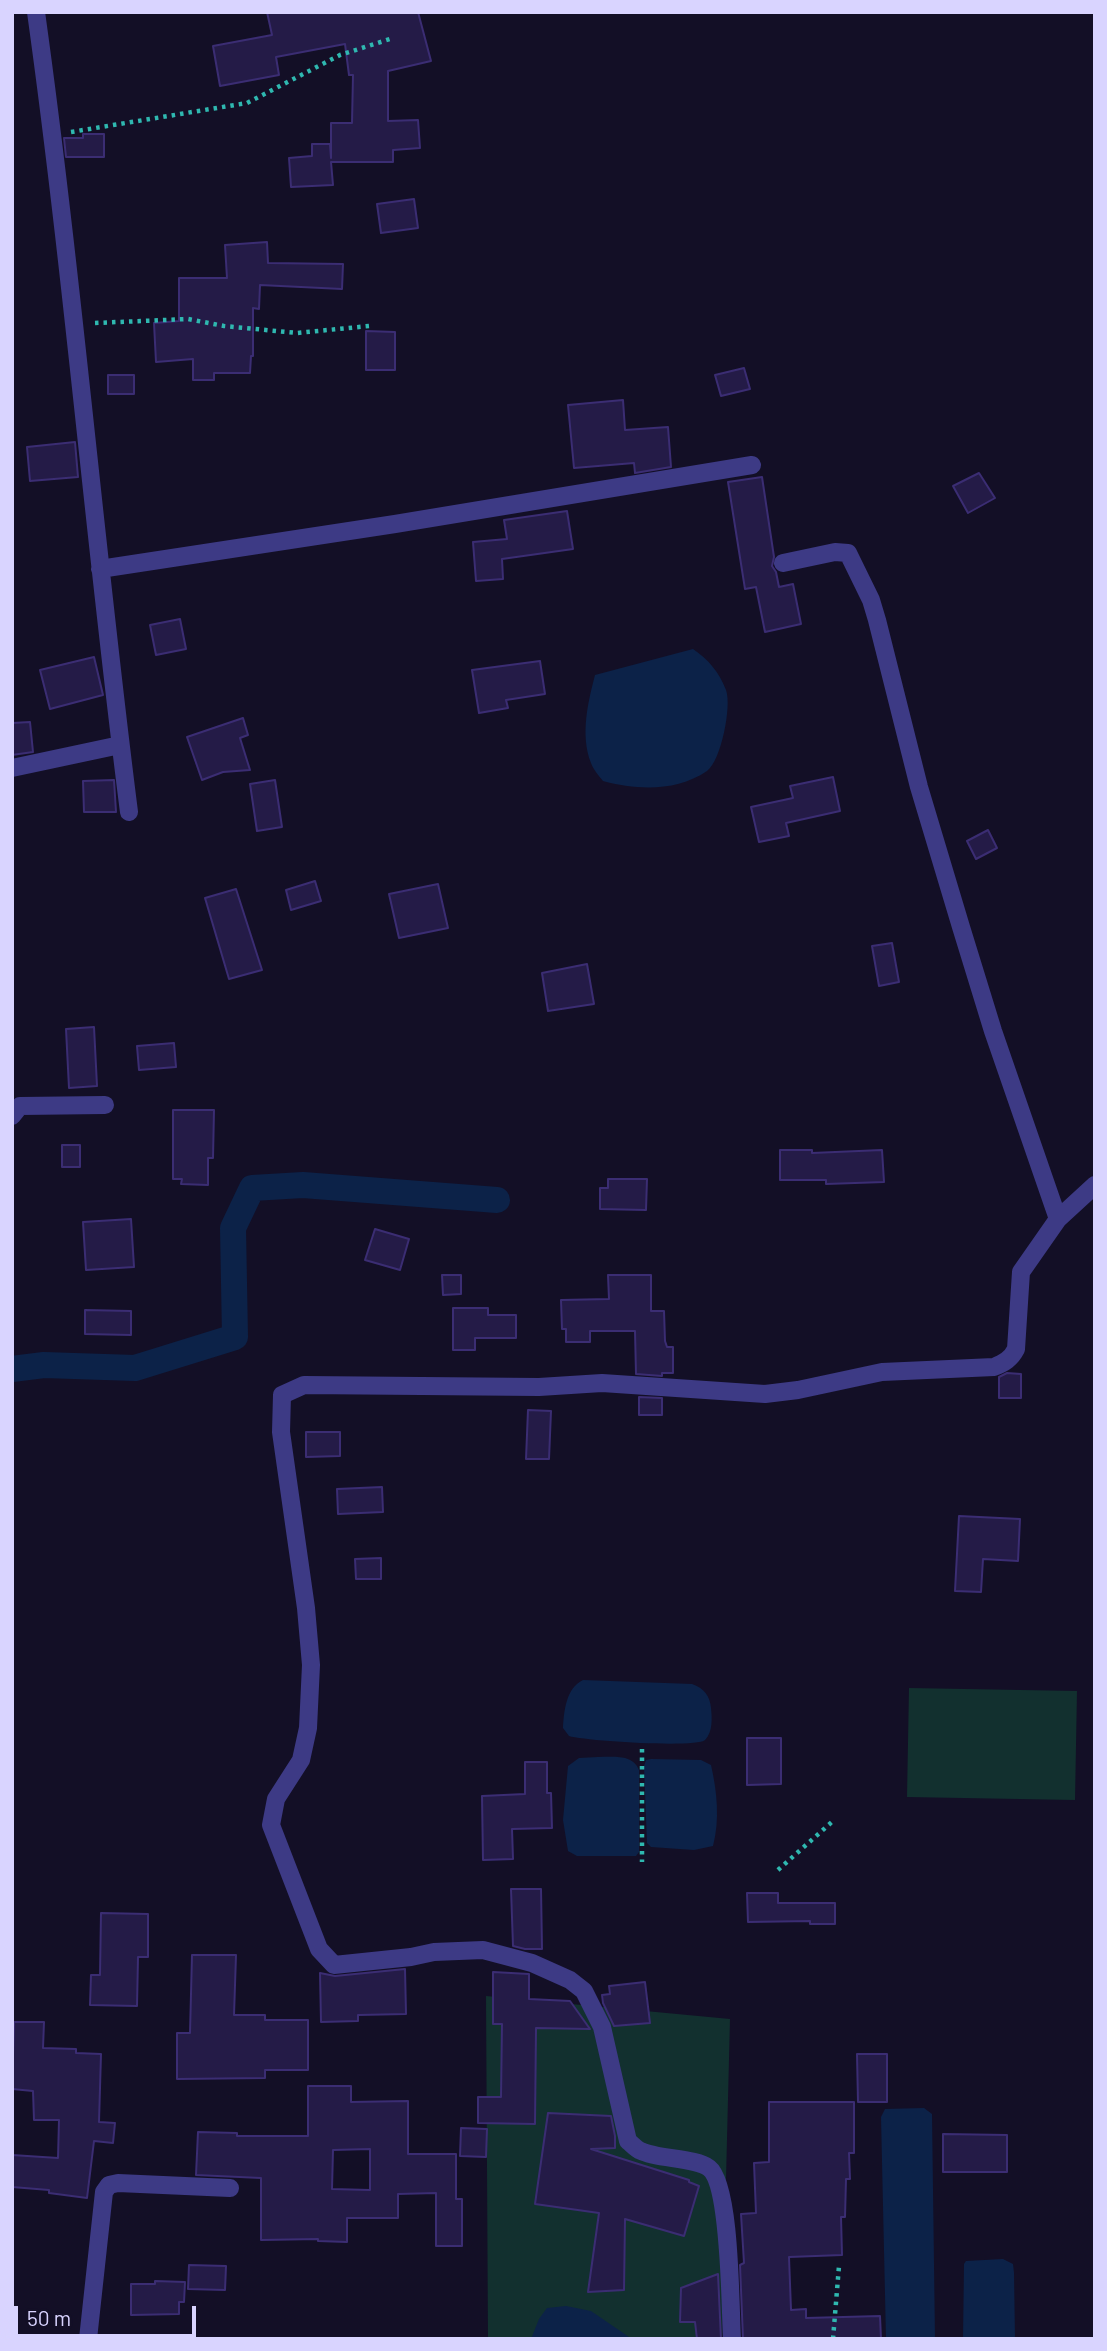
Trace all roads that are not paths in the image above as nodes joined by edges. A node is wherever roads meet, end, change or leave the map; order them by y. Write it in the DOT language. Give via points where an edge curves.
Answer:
graph roads {
  1 [pos="36,12"];
  2 [pos="752,465"];
  3 [pos="783,563"];
  4 [pos="100,569"];
  5 [pos="120,745"];
  6 [pos="12,768"];
  7 [pos="129,813"];
  8 [pos="105,1105"];
  9 [pos="12,1116"];
  10 [pos="1095,1185"];
  11 [pos="1058,1219"];
  12 [pos="230,2188"];
  13 [pos="88,2339"];
  14 [pos="732,2339"];
  1 -- 4 [label="street"];
  2 -- 4 [label="street"];
  3 -- 11 [label="street" via="848,553 871,600 919,787 965,940"];
  4 -- 5 [label="street"];
  5 -- 6 [label="street"];
  5 -- 7 [label="street"];
  8 -- 9 [label="street" via="20,1106"];
  10 -- 11 [label="street"];
  11 -- 14 [label="street" via="1021,1272 1016,1349 994,1367 881,1372 765,1394 602,1383 539,1387 304,1385 282,1395 281,1433 311,1665 308,1728 301,1760 276,1799 271,1825 319,1949 334,1965 483,1950 532,1963 584,1991 602,2027 628,2141 640,2151 708,2167 718,2178 730,2271"];
  12 -- 13 [label="street" via="109,2185 103,2192"];
}
